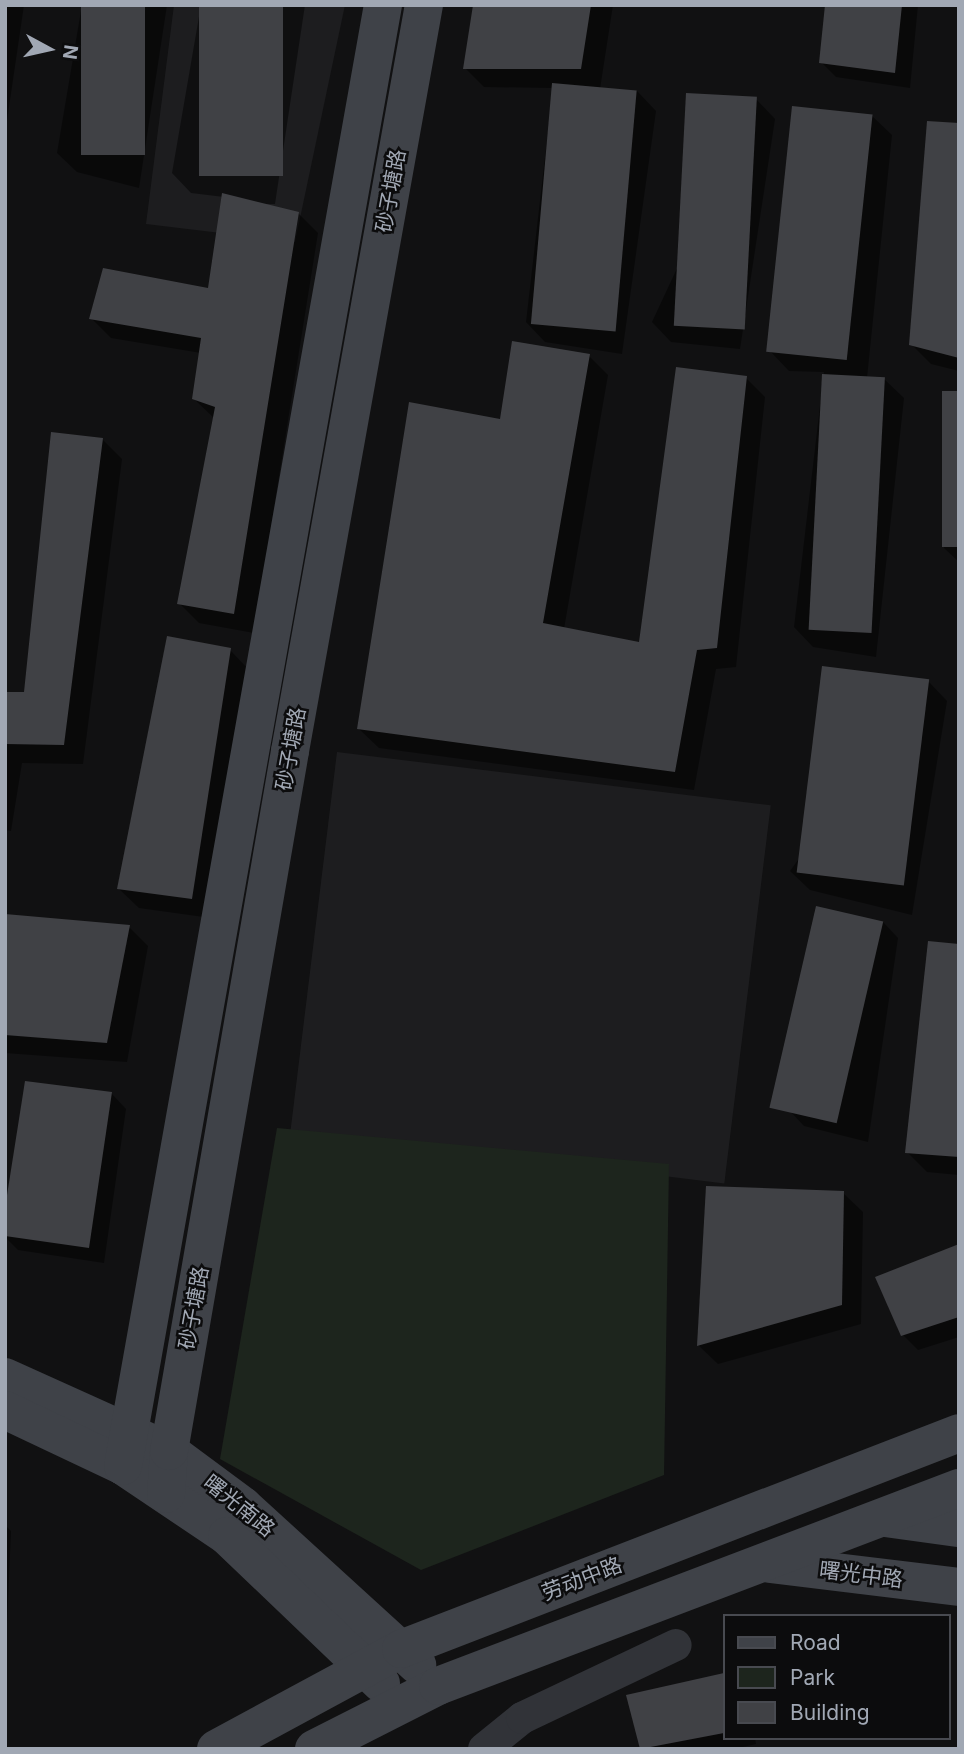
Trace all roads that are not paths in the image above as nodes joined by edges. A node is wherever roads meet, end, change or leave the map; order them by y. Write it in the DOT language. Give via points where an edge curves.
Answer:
graph roads {
  1 [pos="383,5"];
  2 [pos="424,5"];
  3 [pos="5,1377"];
  4 [pos="5,1410"];
  5 [pos="959,1433"];
  6 [pos="126,1451"];
  7 [pos="169,1451"];
  8 [pos="959,1488"];
  9 [pos="166,1494"];
  10 [pos="783,1501"];
  11 [pos="881,1517"];
  12 [pos="959,1528"];
  13 [pos="764,1563"];
  14 [pos="959,1587"];
  15 [pos="677,1644"];
  16 [pos="401,1649"];
  17 [pos="365,1666"];
  18 [pos="438,1686"];
  19 [pos="400,1702"];
  20 [pos="216,1749"];
  21 [pos="314,1749"];
  22 [pos="484,1749"];
  1 -- 6 [label="street, 砂子塘路"];
  2 -- 7 [label="street, 砂子塘路"];
  3 -- 6 [label="street, 曙光南路"];
  4 -- 6 [label="street, 曙光南路"];
  5 -- 10 [label="street, 劳动中路"];
  6 -- 7 [label="street, 曙光南路"];
  6 -- 9 [label="street, 曙光南路"];
  7 -- 9 [label="street, 砂子塘路"];
  7 -- 16 [label="street, 曙光南路" via="243,1506"];
  8 -- 11 [label="street"];
  9 -- 17 [label="street, 曙光南路" via="227,1536"];
  10 -- 11 [label="street"];
  10 -- 16 [label="street, 劳动中路"];
  11 -- 12 [label="street"];
  11 -- 13 [label="street"];
  13 -- 14 [label="street, 曙光中路"];
  13 -- 18 [label="street"];
  15 -- 22 [label="street" via="522,1718"];
  16 -- 17 [label="street, 劳动中路"];
  16 -- 18 [label="street, 曙光南路"];
  17 -- 19 [label="street, 曙光南路"];
  17 -- 20 [label="street, 劳动中路"];
  18 -- 19 [label="street"];
  19 -- 21 [label="street"];
}
